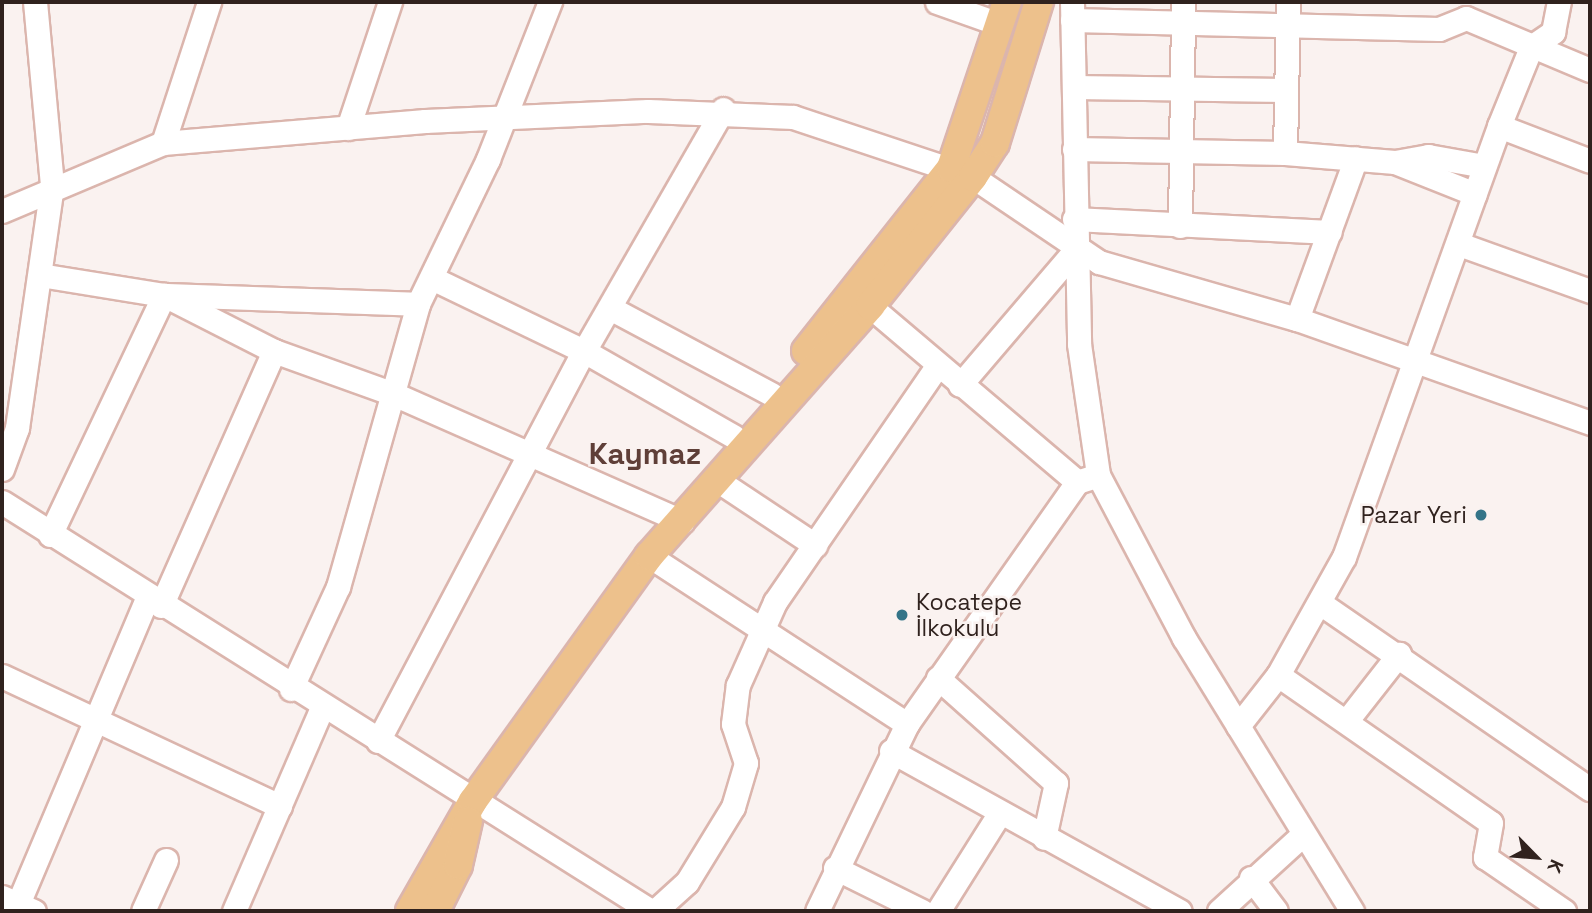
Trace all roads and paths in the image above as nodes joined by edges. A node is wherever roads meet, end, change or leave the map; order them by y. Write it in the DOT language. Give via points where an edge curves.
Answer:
graph roads {
  1 [pos="35,2"];
  2 [pos="209,2"];
  3 [pos="390,2"];
  4 [pos="550,2"];
  5 [pos="937,2"];
  6 [pos="1039,2"];
  7 [pos="1183,2"];
  8 [pos="1288,2"];
  9 [pos="1559,2"];
  10 [pos="1465,10"];
  11 [pos="1072,11"];
  12 [pos="1003,13"];
  13 [pos="1184,25"];
  14 [pos="1288,27"];
  15 [pos="1531,47"];
  16 [pos="1590,70"];
  17 [pos="1074,88"];
  18 [pos="1184,89"];
  19 [pos="1284,90"];
  20 [pos="723,109"];
  21 [pos="501,119"];
  22 [pos="1499,126"];
  23 [pos="348,128"];
  24 [pos="163,143"];
  25 [pos="1074,149"];
  26 [pos="1285,153"];
  27 [pos="1184,155"];
  28 [pos="1356,158"];
  29 [pos="1590,161"];
  30 [pos="1395,162"];
  31 [pos="1484,166"];
  32 [pos="962,173"];
  33 [pos="52,185"];
  34 [pos="1475,194"];
  35 [pos="2,211"];
  36 [pos="1074,219"];
  37 [pos="1180,226"];
  38 [pos="1329,232"];
  39 [pos="1459,244"];
  40 [pos="1076,249"];
  41 [pos="40,275"];
  42 [pos="432,278"];
  43 [pos="1590,291"];
  44 [pos="164,295"];
  45 [pos="862,298"];
  46 [pos="418,304"];
  47 [pos="610,308"];
  48 [pos="1297,319"];
  49 [pos="274,351"];
  50 [pos="584,351"];
  51 [pos="1419,361"];
  52 [pos="937,366"];
  53 [pos="960,385"];
  54 [pos="771,394"];
  55 [pos="396,395"];
  56 [pos="1590,423"];
  57 [pos="733,436"];
  58 [pos="531,453"];
  59 [pos="2,469"];
  60 [pos="1087,479"];
  61 [pos="717,480"];
  62 [pos="2,502"];
  63 [pos="676,518"];
  64 [pos="51,535"];
  65 [pos="815,545"];
  66 [pos="649,556"];
  67 [pos="154,602"];
  68 [pos="1320,603"];
  69 [pos="762,628"];
  70 [pos="1399,654"];
  71 [pos="1278,674"];
  72 [pos="2,676"];
  73 [pos="938,678"];
  74 [pos="291,689"];
  75 [pos="322,708"];
  76 [pos="95,717"];
  77 [pos="1348,719"];
  78 [pos="907,724"];
  79 [pos="1238,726"];
  80 [pos="378,741"];
  81 [pos="891,751"];
  82 [pos="1590,789"];
  83 [pos="473,801"];
  84 [pos="280,806"];
  85 [pos="999,814"];
  86 [pos="1301,836"];
  87 [pos="1044,838"];
  88 [pos="166,860"];
  89 [pos="835,868"];
  90 [pos="1251,877"];
  91 [pos="17,906"];
  92 [pos="143,911"];
  93 [pos="234,911"];
  94 [pos="410,911"];
  95 [pos="435,911"];
  96 [pos="653,911"];
  97 [pos="817,911"];
  98 [pos="922,911"];
  99 [pos="938,911"];
  100 [pos="1180,911"];
  101 [pos="1219,911"];
  102 [pos="1276,911"];
  103 [pos="1352,911"];
  104 [pos="1564,911"];
  1 -- 33 [label="street"];
  2 -- 24 [label="street"];
  3 -- 23 [label="street"];
  4 -- 21 [label="street"];
  5 -- 12 [label="street"];
  6 -- 32 [label="main road" via="995,143"];
  7 -- 13 [label="street"];
  8 -- 14 [label="street"];
  9 -- 15 [label="street" via="1553,32"];
  10 -- 14 [label="street" via="1439,29"];
  10 -- 15 [label="street"];
  11 -- 13 [label="street"];
  11 -- 17 [label="street"];
  12 -- 32 [label="main road"];
  13 -- 14 [label="street"];
  13 -- 18 [label="street"];
  14 -- 19 [label="street"];
  15 -- 16 [label="street"];
  15 -- 22 [label="street"];
  17 -- 18 [label="street"];
  17 -- 25 [label="street"];
  18 -- 19 [label="street"];
  18 -- 27 [label="street"];
  19 -- 26 [label="street"];
  20 -- 21 [label="street"];
  20 -- 32 [label="street" via="793,117"];
  20 -- 47 [label="street"];
  21 -- 23 [label="street"];
  21 -- 42 [label="street"];
  22 -- 29 [label="street"];
  22 -- 31 [label="street"];
  23 -- 24 [label="street"];
  24 -- 33 [label="street"];
  25 -- 27 [label="street"];
  25 -- 36 [label="street"];
  26 -- 27 [label="street"];
  26 -- 28 [label="street"];
  27 -- 37 [label="street"];
  28 -- 30 [label="street"];
  28 -- 38 [label="street"];
  30 -- 31 [label="street" via="1428,156"];
  30 -- 34 [label="street"];
  31 -- 34 [label="street"];
  32 -- 40 [label="street"];
  32 -- 45 [label="main road"];
  33 -- 35 [label="street"];
  33 -- 41 [label="street"];
  34 -- 39 [label="street"];
  36 -- 37 [label="street"];
  36 -- 40 [label="street"];
  37 -- 38 [label="street"];
  38 -- 48 [label="street"];
  39 -- 43 [label="street"];
  39 -- 51 [label="street"];
  40 -- 48 [label="street" via="1099,262"];
  40 -- 53 [label="street"];
  40 -- 60 [label="street"];
  41 -- 44 [label="street"];
  41 -- 59 [label="street" via="16,428"];
  42 -- 46 [label="street"];
  42 -- 50 [label="street"];
  44 -- 46 [label="street"];
  44 -- 49 [label="street"];
  44 -- 64 [label="street"];
  45 -- 52 [label="street"];
  45 -- 54 [label="main road"];
  45 -- 61 [label="main road"];
  46 -- 55 [label="street"];
  47 -- 50 [label="street"];
  47 -- 54 [label="street"];
  48 -- 51 [label="street"];
  49 -- 55 [label="street"];
  49 -- 67 [label="street"];
  50 -- 57 [label="street"];
  50 -- 58 [label="street"];
  51 -- 56 [label="street"];
  51 -- 68 [label="street" via="1344,557"];
  52 -- 53 [label="street"];
  52 -- 65 [label="street"];
  53 -- 60 [label="street"];
  54 -- 57 [label="main road"];
  55 -- 58 [label="street"];
  55 -- 74 [label="street" via="338,587"];
  57 -- 63 [label="main road"];
  58 -- 63 [label="street"];
  58 -- 80 [label="street"];
  60 -- 73 [label="street"];
  60 -- 79 [label="street" via="1106,501"];
  61 -- 63 [label="main road"];
  61 -- 65 [label="street"];
  62 -- 64 [label="street"];
  63 -- 66 [label="main road"];
  64 -- 67 [label="street"];
  65 -- 69 [label="street"];
  66 -- 69 [label="street"];
  66 -- 83 [label="main road"];
  67 -- 74 [label="street"];
  67 -- 76 [label="street"];
  68 -- 70 [label="street"];
  68 -- 71 [label="street"];
  69 -- 78 [label="street"];
  69 -- 96 [label="street" via="738,685 733,724 746,763 733,807 695,872"];
  70 -- 77 [label="street"];
  70 -- 82 [label="street"];
  71 -- 77 [label="street"];
  71 -- 79 [label="street"];
  72 -- 76 [label="street"];
  73 -- 78 [label="street"];
  73 -- 87 [label="street" via="1056,783"];
  74 -- 75 [label="street"];
  75 -- 80 [label="street"];
  75 -- 84 [label="street"];
  76 -- 84 [label="street"];
  76 -- 91 [label="street"];
  77 -- 104 [label="street" via="1491,823 1485,857"];
  78 -- 81 [label="street"];
  79 -- 86 [label="street"];
  80 -- 83 [label="street"];
  81 -- 85 [label="street"];
  81 -- 89 [label="street"];
  83 -- 94 [label="main road"];
  83 -- 95 [label="main road" via="458,865"];
  83 -- 96 [label="street"];
  84 -- 93 [label="street"];
  85 -- 87 [label="street"];
  85 -- 99 [label="street"];
  86 -- 90 [label="street"];
  86 -- 103 [label="street"];
  87 -- 100 [label="street"];
  88 -- 92 [label="street"];
  89 -- 97 [label="street"];
  89 -- 98 [label="street"];
  90 -- 101 [label="street"];
  90 -- 102 [label="street"];
}
